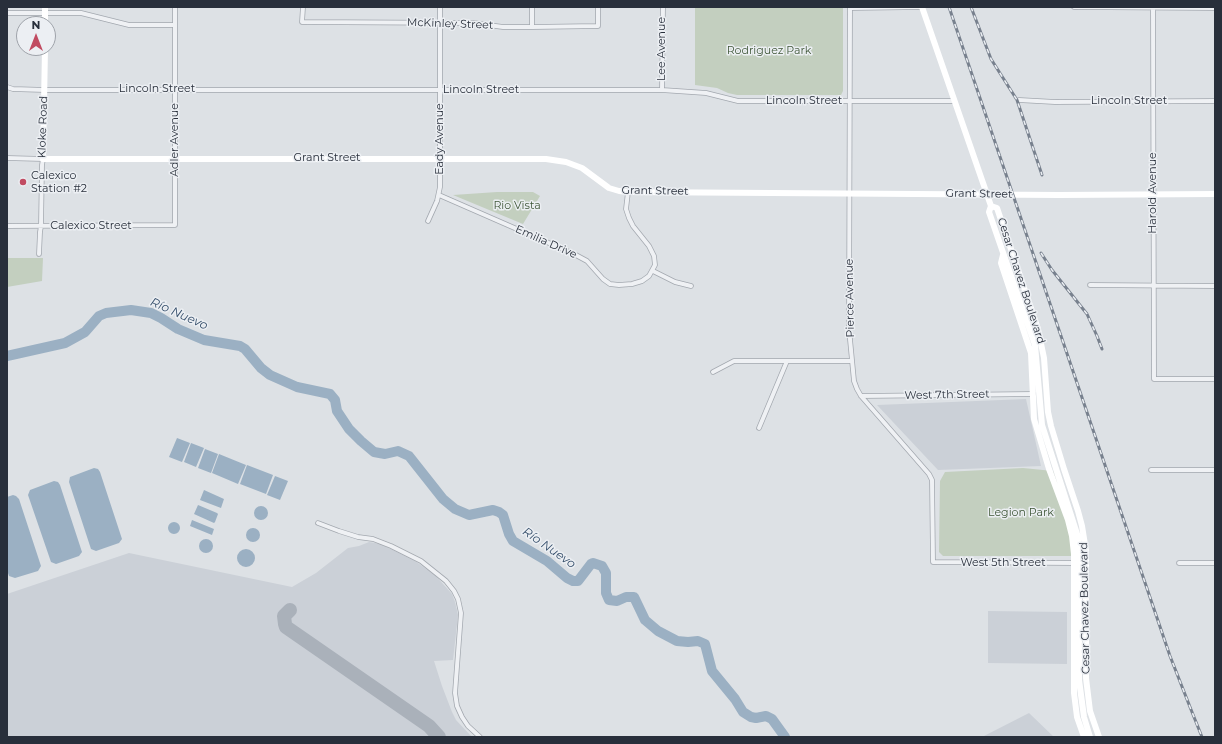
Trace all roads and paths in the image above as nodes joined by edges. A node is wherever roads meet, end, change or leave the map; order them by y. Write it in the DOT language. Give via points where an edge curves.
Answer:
graph roads {
  1 [pos="175,7"];
  2 [pos="302,7"];
  3 [pos="440,7"];
  4 [pos="532,7"];
  5 [pos="598,7"];
  6 [pos="662,7"];
  7 [pos="922,7"];
  8 [pos="1074,7"];
  9 [pos="850,8"];
  10 [pos="1153,8"];
  11 [pos="1215,8"];
  12 [pos="45,10"];
  13 [pos="7,13"];
  14 [pos="440,23"];
  15 [pos="175,25"];
  16 [pos="532,27"];
  17 [pos="45,56"];
  18 [pos="7,87"];
  19 [pos="176,89"];
  20 [pos="45,90"];
  21 [pos="440,90"];
  22 [pos="662,90"];
  23 [pos="953,100"];
  24 [pos="1019,100"];
  25 [pos="849,101"];
  26 [pos="1154,101"];
  27 [pos="1215,101"];
  28 [pos="7,158"];
  29 [pos="175,158"];
  30 [pos="441,158"];
  31 [pos="43,159"];
  32 [pos="628,192"];
  33 [pos="850,192"];
  34 [pos="439,194"];
  35 [pos="986,194"];
  36 [pos="1153,194"];
  37 [pos="1215,194"];
  38 [pos="991,206"];
  39 [pos="428,222"];
  40 [pos="175,225"];
  41 [pos="7,226"];
  42 [pos="41,226"];
  43 [pos="39,254"];
  44 [pos="1003,254"];
  45 [pos="653,271"];
  46 [pos="1090,285"];
  47 [pos="1154,285"];
  48 [pos="691,286"];
  49 [pos="1215,286"];
  50 [pos="787,361"];
  51 [pos="852,361"];
  52 [pos="713,372"];
  53 [pos="1215,379"];
  54 [pos="1033,394"];
  55 [pos="861,396"];
  56 [pos="759,428"];
  57 [pos="1151,470"];
  58 [pos="1215,470"];
  59 [pos="318,523"];
  60 [pos="933,562"];
  61 [pos="1074,563"];
  62 [pos="1179,563"];
  63 [pos="1215,564"];
  64 [pos="480,737"];
  65 [pos="1084,737"];
  66 [pos="1090,737"];
  67 [pos="1099,737"];
  1 -- 15 [label="street, Adler Avenue"];
  2 -- 14 [label="street, McKinley Street" via="302,22"];
  3 -- 14 [label="street, Eady Avenue"];
  4 -- 16 [label="street"];
  5 -- 16 [label="street, McKinley Street" via="598,26"];
  6 -- 22 [label="street, Lee Avenue"];
  7 -- 9 [label="street"];
  7 -- 23 [label="main road, Cesar Chavez Boulevard"];
  8 -- 10 [label="street"];
  9 -- 25 [label="street, Pierce Avenue"];
  10 -- 11 [label="street"];
  10 -- 26 [label="street, Harold Avenue"];
  12 -- 13 [label="street"];
  12 -- 15 [label="street" via="81,13 129,25"];
  14 -- 16 [label="street, McKinley Street"];
  14 -- 21 [label="street, Eady Avenue"];
  15 -- 19 [label="street, Adler Avenue"];
  17 -- 20 [label="main road, Kloke Road"];
  18 -- 20 [label="street, Lincoln Street"];
  19 -- 20 [label="street, Lincoln Street"];
  19 -- 21 [label="street, Lincoln Street"];
  19 -- 29 [label="street, Adler Avenue"];
  20 -- 31 [label="main road, Kloke Road"];
  21 -- 22 [label="street, Lincoln Street"];
  21 -- 30 [label="street, Eady Avenue"];
  22 -- 25 [label="street, Lincoln Street" via="706,93 738,101"];
  23 -- 25 [label="street, Lincoln Street"];
  23 -- 35 [label="main road, Cesar Chavez Boulevard"];
  24 -- 26 [label="street, Lincoln Street"];
  25 -- 33 [label="street, Pierce Avenue"];
  26 -- 27 [label="street, Lincoln Street"];
  26 -- 36 [label="street, Harold Avenue"];
  28 -- 31 [label="street, Grant Street"];
  29 -- 30 [label="main road, Grant Street"];
  29 -- 31 [label="main road, Grant Street"];
  29 -- 40 [label="street, Adler Avenue"];
  30 -- 32 [label="main road, Grant Street" via="546,159 566,162 582,168 609,188"];
  30 -- 34 [label="street, Eady Avenue"];
  31 -- 42 [label="street, Kloke Road"];
  32 -- 33 [label="main road, Grant Street"];
  32 -- 45 [label="street" via="626,209 633,226 654,256"];
  33 -- 35 [label="main road, Grant Street"];
  33 -- 51 [label="street, Pierce Avenue" via="849,329"];
  34 -- 39 [label="street, Eady Avenue"];
  34 -- 45 [label="street, Emilia Drive" via="574,254 587,261 610,284 632,284 642,281"];
  35 -- 36 [label="main road, Grant Street"];
  35 -- 38 [label="main road, Cesar Chavez Boulevard"];
  36 -- 37 [label="main road, Grant Street"];
  36 -- 47 [label="street, Harold Avenue"];
  38 -- 44 [label="main road, Cesar Chavez Boulevard" via="989,212"];
  38 -- 67 [label="main road, Cesar Chavez Boulevard" via="997,208 1038,329 1044,358 1051,426 1083,531 1086,551 1086,678 1090,711"];
  40 -- 42 [label="street, Calexico Street"];
  41 -- 42 [label="street, Calexico Street"];
  42 -- 43 [label="street, Kloke Road"];
  44 -- 54 [label="main road" via="1002,263 1031,353"];
  44 -- 66 [label="main road, Cesar Chavez Boulevard" via="1035,345 1042,425 1078,537 1079,680 1084,717"];
  45 -- 48 [label="street" via="675,282"];
  46 -- 47 [label="street"];
  47 -- 49 [label="street"];
  47 -- 53 [label="street, Harold Avenue" via="1154,379"];
  50 -- 51 [label="street"];
  50 -- 52 [label="street" via="734,361"];
  50 -- 56 [label="street"];
  51 -- 55 [label="street, Pierce Avenue" via="854,381"];
  54 -- 55 [label="street, West 7th Street"];
  54 -- 61 [label="main road" via="1034,419 1068,520"];
  55 -- 60 [label="street, Pierce Avenue" via="932,480"];
  57 -- 58 [label="street"];
  59 -- 64 [label="street" via="358,537 373,539 421,561 446,581 454,591 461,613 455,693 457,706 468,726"];
  60 -- 61 [label="street, West 5th Street"];
  61 -- 65 [label="main road" via="1074,693"];
  62 -- 63 [label="street"];
}
